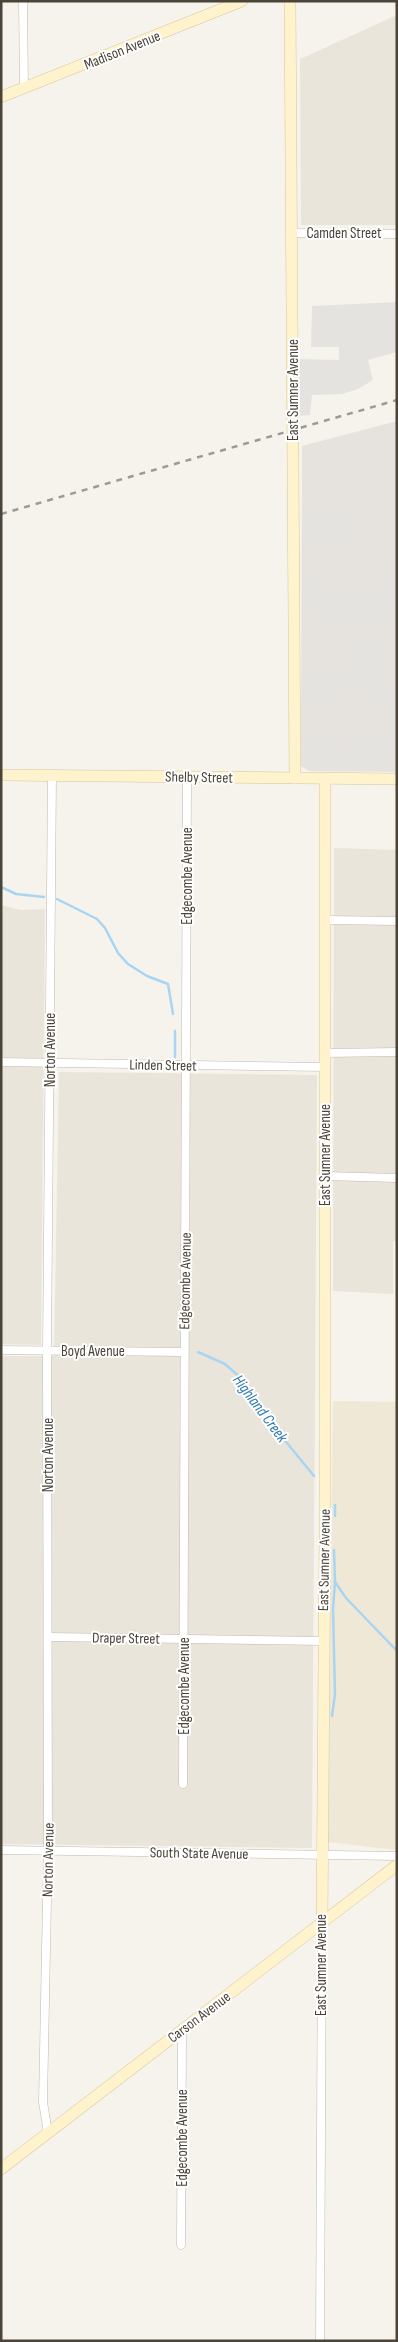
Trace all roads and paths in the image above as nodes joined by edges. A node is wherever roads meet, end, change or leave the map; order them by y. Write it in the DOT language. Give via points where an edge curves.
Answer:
graph roads {
  1 [pos="23,1"];
  2 [pos="242,1"];
  3 [pos="290,1"];
  4 [pos="24,89"];
  5 [pos="1,97"];
  6 [pos="291,233"];
  7 [pos="397,234"];
  8 [pos="1,775"];
  9 [pos="52,776"];
  10 [pos="187,777"];
  11 [pos="295,778"];
  12 [pos="325,779"];
  13 [pos="397,779"];
  14 [pos="326,920"];
  15 [pos="397,921"];
  16 [pos="397,1052"];
  17 [pos="326,1054"];
  18 [pos="1,1062"];
  19 [pos="50,1063"];
  20 [pos="187,1065"];
  21 [pos="325,1067"];
  22 [pos="325,1176"];
  23 [pos="397,1178"];
  24 [pos="1,1350"];
  25 [pos="47,1351"];
  26 [pos="184,1352"];
  27 [pos="49,1637"];
  28 [pos="184,1640"];
  29 [pos="323,1641"];
  30 [pos="183,1784"];
  31 [pos="1,1850"];
  32 [pos="48,1850"];
  33 [pos="322,1855"];
  34 [pos="397,1856"];
  35 [pos="397,1866"];
  36 [pos="322,1924"];
  37 [pos="182,2031"];
  38 [pos="48,2133"];
  39 [pos="1,2169"];
  40 [pos="181,2245"];
  41 [pos="320,2341"];
  1 -- 4 [label="street"];
  2 -- 4 [label="street, Madison Avenue"];
  3 -- 6 [label="street, East Sumner Avenue"];
  4 -- 5 [label="street, Madison Avenue"];
  6 -- 7 [label="street, Camden Street"];
  6 -- 11 [label="street, East Sumner Avenue"];
  8 -- 9 [label="street, Shelby Street"];
  9 -- 10 [label="street, Shelby Street"];
  9 -- 19 [label="street, Norton Avenue"];
  10 -- 11 [label="street, Shelby Street"];
  10 -- 20 [label="street, Edgecombe Avenue"];
  11 -- 12 [label="street, Shelby Street"];
  12 -- 13 [label="street, Shelby Street"];
  12 -- 14 [label="street, East Sumner Avenue"];
  14 -- 15 [label="street"];
  14 -- 17 [label="street, East Sumner Avenue"];
  16 -- 17 [label="street"];
  17 -- 21 [label="street, East Sumner Avenue"];
  18 -- 19 [label="street, Linden Street"];
  19 -- 20 [label="street, Linden Street"];
  19 -- 25 [label="street, Norton Avenue"];
  20 -- 21 [label="street, Linden Street"];
  20 -- 26 [label="street, Edgecombe Avenue"];
  21 -- 22 [label="street, East Sumner Avenue"];
  22 -- 23 [label="street"];
  22 -- 29 [label="street, East Sumner Avenue"];
  24 -- 25 [label="street, Boyd Avenue"];
  25 -- 26 [label="street, Boyd Avenue"];
  25 -- 27 [label="street, Norton Avenue"];
  26 -- 28 [label="street, Edgecombe Avenue"];
  27 -- 28 [label="street, Draper Street"];
  27 -- 32 [label="street, Norton Avenue"];
  28 -- 29 [label="street, Draper Street"];
  28 -- 30 [label="street, Edgecombe Avenue"];
  29 -- 33 [label="street, East Sumner Avenue"];
  31 -- 32 [label="street, South State Avenue"];
  32 -- 33 [label="street, South State Avenue"];
  32 -- 38 [label="street, Norton Avenue" via="43,2102"];
  33 -- 34 [label="street, South State Avenue"];
  33 -- 36 [label="street, East Sumner Avenue"];
  35 -- 36 [label="street, Carson Avenue"];
  36 -- 37 [label="street, Carson Avenue"];
  36 -- 41 [label="street, East Sumner Avenue"];
  37 -- 38 [label="street, Carson Avenue"];
  37 -- 40 [label="street, Edgecombe Avenue"];
  38 -- 39 [label="street, Carson Avenue"];
}
